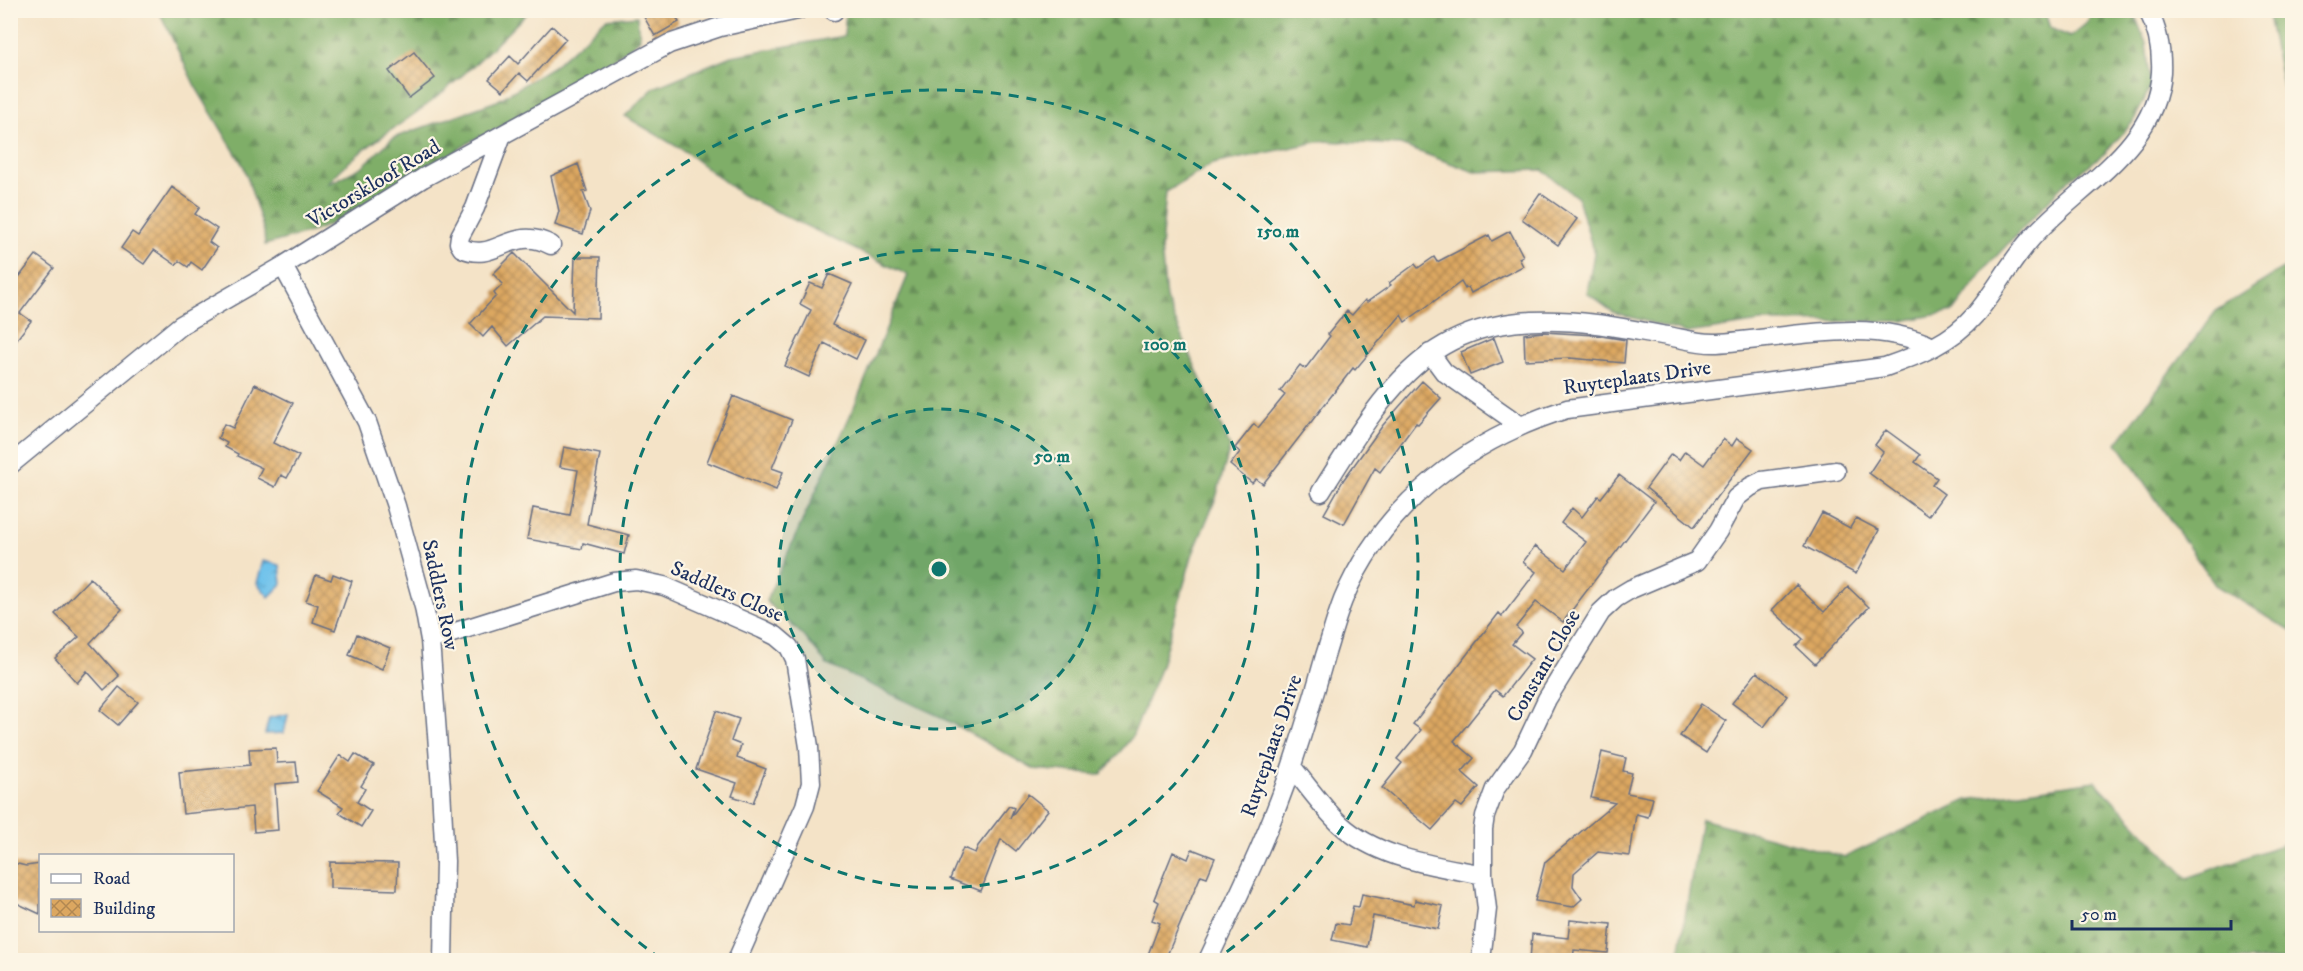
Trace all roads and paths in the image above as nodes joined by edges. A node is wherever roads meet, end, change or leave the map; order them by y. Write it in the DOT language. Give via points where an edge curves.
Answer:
graph roads {
  1 [pos="798,10"];
  2 [pos="2148,10"];
  3 [pos="502,135"];
  4 [pos="551,245"];
  5 [pos="282,266"];
  6 [pos="1933,346"];
  7 [pos="1430,353"];
  8 [pos="1521,426"];
  9 [pos="10,465"];
  10 [pos="1836,471"];
  11 [pos="1321,492"];
  12 [pos="430,640"];
  13 [pos="1292,766"];
  14 [pos="1483,876"];
  15 [pos="443,960"];
  16 [pos="737,960"];
  17 [pos="1208,960"];
  18 [pos="1481,960"];
  1 -- 3 [label="street, Victorskloof Road" via="720,27 669,44"];
  2 -- 6 [label="street, Ruyteplaats Drive" via="2159,39 2160,86 2136,138 2029,241 1975,316"];
  3 -- 4 [label="street" via="459,243 472,251 490,250 526,237"];
  3 -- 5 [label="street, Victorskloof Road" via="423,178"];
  5 -- 9 [label="street, Victorskloof Road" via="165,337"];
  5 -- 12 [label="street, Saddlers Row" via="367,422 396,506"];
  6 -- 7 [label="street" via="1909,337 1828,332 1714,344 1597,324 1532,320 1466,334"];
  6 -- 8 [label="street, Ruyteplaats Drive" via="1885,367 1567,409"];
  7 -- 8 [label="street" via="1444,372"];
  7 -- 11 [label="street" via="1412,367 1370,416"];
  8 -- 13 [label="street, Ruyteplaats Drive" via="1450,465 1418,492 1362,562 1338,612"];
  10 -- 14 [label="street, Constant Close" via="1762,481 1750,487 1737,498 1697,561 1631,589 1601,612 1547,699 1523,750 1495,789 1484,823"];
  12 -- 15 [label="street, Saddlers Row" via="445,861"];
  12 -- 16 [label="street, Saddlers Close" via="614,582 636,580 664,586 756,626 785,643 795,659 812,783 806,806"];
  13 -- 14 [label="street" via="1338,822 1359,838 1393,855"];
  13 -- 17 [label="street, Ruyteplaats Drive" via="1263,841"];
  14 -- 18 [label="street, Constant Close" via="1487,922"];
}
